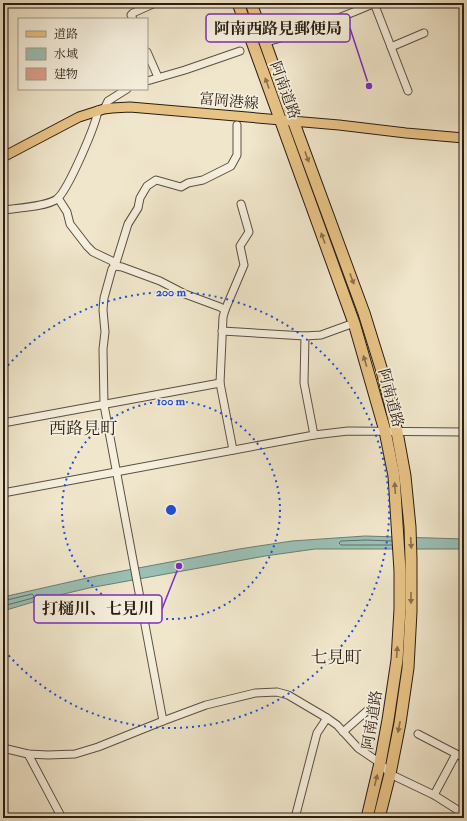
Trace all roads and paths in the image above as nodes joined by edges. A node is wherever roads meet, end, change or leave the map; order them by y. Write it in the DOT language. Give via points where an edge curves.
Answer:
graph roads {
  1 [pos="155,3"];
  2 [pos="238,3"];
  3 [pos="251,3"];
  4 [pos="375,3"];
  5 [pos="132,18"];
  6 [pos="424,33"];
  7 [pos="265,42"];
  8 [pos="392,47"];
  9 [pos="240,51"];
  10 [pos="148,54"];
  11 [pos="158,77"];
  12 [pos="148,81"];
  13 [pos="125,90"];
  14 [pos="408,90"];
  15 [pos="101,109"];
  16 [pos="280,119"];
  17 [pos="293,121"];
  18 [pos="237,125"];
  19 [pos="464,138"];
  20 [pos="3,157"];
  21 [pos="58,198"];
  22 [pos="241,204"];
  23 [pos="3,210"];
  24 [pos="115,266"];
  25 [pos="225,310"];
  26 [pos="354,323"];
  27 [pos="222,331"];
  28 [pos="305,336"];
  29 [pos="220,383"];
  30 [pos="104,405"];
  31 [pos="3,423"];
  32 [pos="385,431"];
  33 [pos="397,432"];
  34 [pos="464,432"];
  35 [pos="314,435"];
  36 [pos="233,450"];
  37 [pos="116,471"];
  38 [pos="3,493"];
  39 [pos="369,709"];
  40 [pos="327,718"];
  41 [pos="163,721"];
  42 [pos="343,732"];
  43 [pos="418,734"];
  44 [pos="3,748"];
  45 [pos="28,754"];
  46 [pos="456,754"];
  47 [pos="464,758"];
  48 [pos="380,763"];
  49 [pos="390,774"];
  50 [pos="434,795"];
  51 [pos="461,815"];
  52 [pos="62,818"];
  53 [pos="295,818"];
  54 [pos="367,818"];
  55 [pos="379,818"];
  1 -- 5 [label="street" via="133,13"];
  16 -- 2 [label="highway, 阿南道路, one-way"];
  3 -- 7 [label="highway, 阿南道路"];
  4 -- 7 [label="street" via="323,24"];
  4 -- 8 [label="street"];
  6 -- 8 [label="street"];
  7 -- 17 [label="highway, 阿南道路"];
  8 -- 14 [label="street"];
  9 -- 11 [label="street"];
  10 -- 11 [label="street"];
  11 -- 12 [label="street"];
  13 -- 15 [label="street" via="108,101"];
  15 -- 16 [label="main road, 富岡港線" via="130,108"];
  15 -- 20 [label="main road, 富岡港線" via="79,117"];
  15 -- 21 [label="street" via="75,170"];
  16 -- 17 [label="main road, 富岡港線"];
  26 -- 16 [label="highway, 阿南道路, one-way"];
  17 -- 19 [label="main road, 富岡港線"];
  17 -- 33 [label="highway, 阿南道路, one-way" via="364,313"];
  18 -- 24 [label="street" via="237,154 231,166 182,187 156,180 147,186 128,224"];
  21 -- 23 [label="street" via="49,203"];
  21 -- 24 [label="street" via="67,212 70,224 87,246 93,252 112,261"];
  22 -- 25 [label="street" via="249,232 240,246 244,265"];
  24 -- 25 [label="street" via="160,281"];
  24 -- 30 [label="street" via="104,298 103,310"];
  25 -- 27 [label="street"];
  26 -- 28 [label="street" via="321,335"];
  32 -- 26 [label="highway, 阿南道路, one-way"];
  27 -- 28 [label="street"];
  27 -- 29 [label="street"];
  28 -- 35 [label="street" via="304,383"];
  29 -- 30 [label="street"];
  29 -- 36 [label="street"];
  30 -- 31 [label="street"];
  30 -- 37 [label="street"];
  32 -- 33 [label="street"];
  32 -- 35 [label="street" via="348,431"];
  48 -- 32 [label="highway, 阿南道路, one-way" via="397,660 400,609 400,556 394,476"];
  33 -- 34 [label="street"];
  33 -- 49 [label="highway, 阿南道路, one-way" via="410,527 411,612 408,668"];
  35 -- 36 [label="street"];
  36 -- 37 [label="street"];
  37 -- 38 [label="street"];
  37 -- 41 [label="street"];
  39 -- 42 [label="street"];
  40 -- 41 [label="street" via="288,695 277,692 235,697"];
  40 -- 42 [label="street"];
  40 -- 53 [label="street" via="317,733"];
  41 -- 45 [label="street" via="75,754"];
  42 -- 48 [label="street" via="358,748"];
  43 -- 46 [label="street"];
  44 -- 45 [label="street"];
  45 -- 52 [label="street"];
  46 -- 47 [label="street"];
  46 -- 50 [label="street"];
  48 -- 49 [label="street"];
  54 -- 48 [label="highway, 阿南道路, one-way"];
  49 -- 50 [label="street"];
  49 -- 55 [label="highway, 阿南道路"];
  50 -- 51 [label="street"];
}
